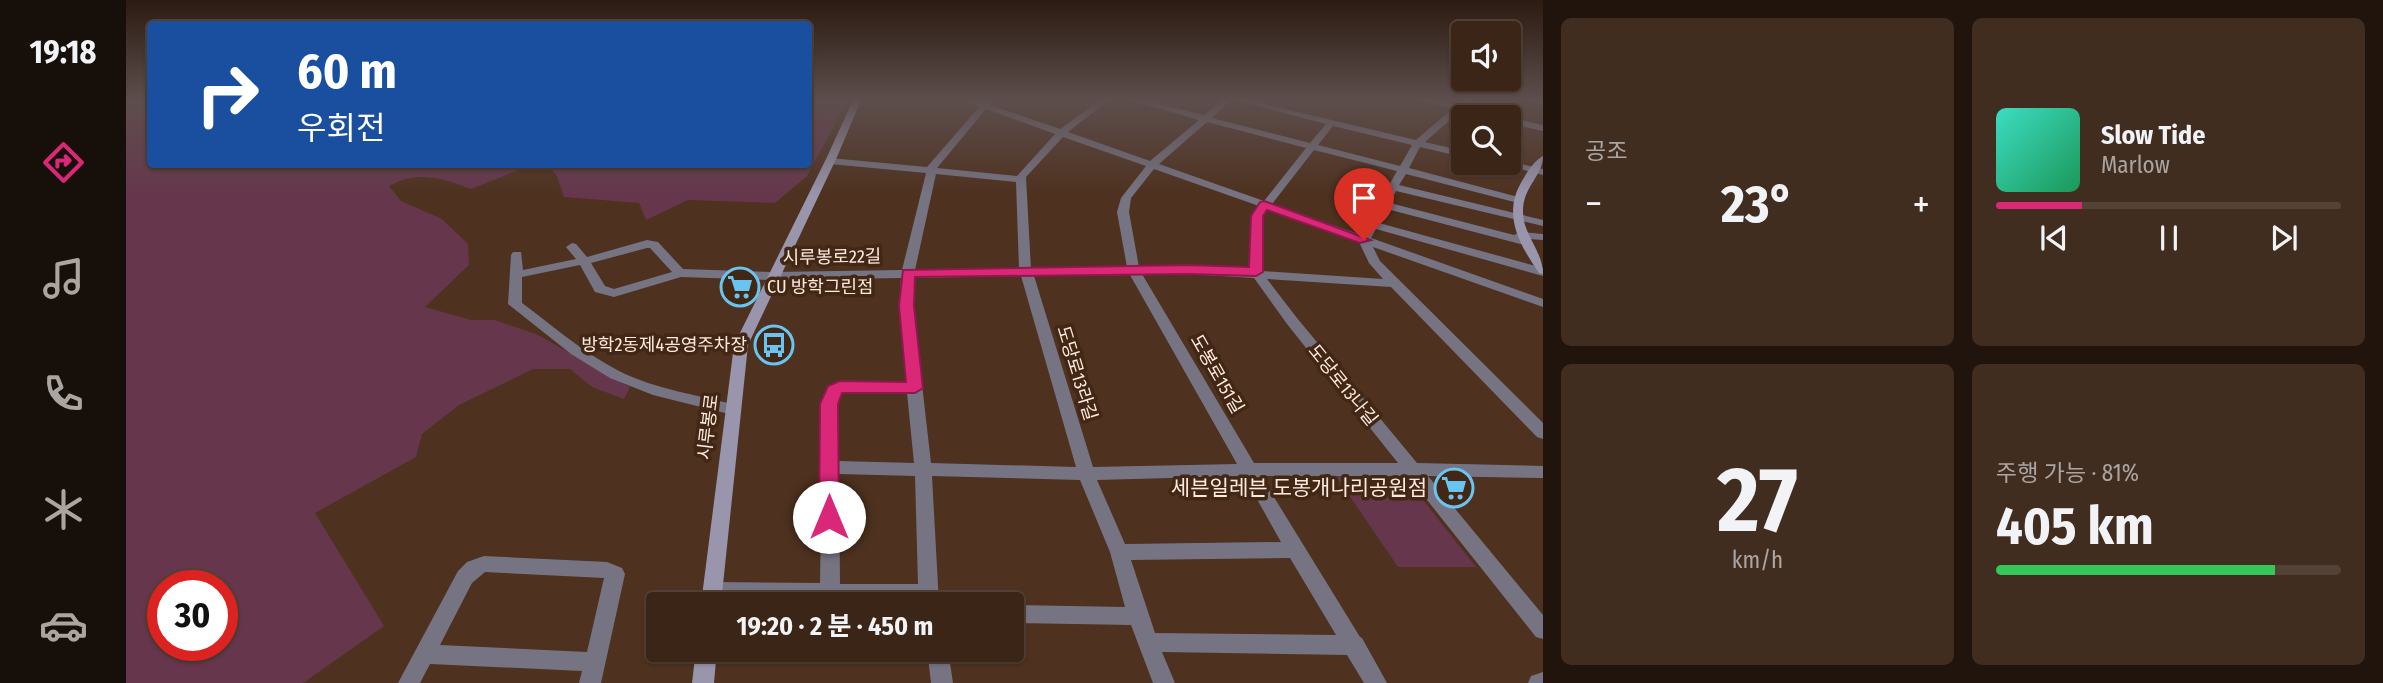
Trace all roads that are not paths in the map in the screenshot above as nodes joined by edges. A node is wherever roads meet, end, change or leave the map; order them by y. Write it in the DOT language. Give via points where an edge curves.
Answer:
graph roads {
  1 [pos="843,132"];
  2 [pos="962,132"];
  3 [pos="1062,132"];
  4 [pos="1191,132"];
  5 [pos="1260,132"];
  6 [pos="1323,132"];
  7 [pos="1364,132"];
  8 [pos="1431,132"];
  9 [pos="1417,144"];
  10 [pos="1311,145"];
  11 [pos="1451,151"];
  12 [pos="1543,159"];
  13 [pos="830,161"];
  14 [pos="1153,164"];
  15 [pos="932,169"];
  16 [pos="1402,171"];
  17 [pos="1538,171"];
  18 [pos="1021,178"];
  19 [pos="1393,187"];
  20 [pos="1518,200"];
  21 [pos="1264,204"];
  22 [pos="1384,205"];
  23 [pos="1516,217"];
  24 [pos="1543,223"];
  25 [pos="1373,225"];
  26 [pos="1543,237"];
  27 [pos="1522,238"];
  28 [pos="1364,240"];
  29 [pos="572,247"];
  30 [pos="517,255"];
  31 [pos="584,261"];
  32 [pos="1026,271"];
  33 [pos="1134,271"];
  34 [pos="1543,271"];
  35 [pos="1256,272"];
  36 [pos="680,273"];
  37 [pos="908,273"];
  38 [pos="516,275"];
  39 [pos="773,276"];
  40 [pos="1394,283"];
  41 [pos="1543,303"];
  42 [pos="915,388"];
  43 [pos="733,410"];
  44 [pos="1543,433"];
  45 [pos="829,467"];
  46 [pos="922,471"];
  47 [pos="1251,471"];
  48 [pos="1413,471"];
  49 [pos="1543,472"];
  50 [pos="1086,474"];
  51 [pos="1295,550"];
  52 [pos="1119,552"];
  53 [pos="713,592"];
  54 [pos="830,592"];
  55 [pos="928,592"];
  56 [pos="1024,614"];
  57 [pos="1138,616"];
  58 [pos="1543,630"];
  59 [pos="1148,642"];
  60 [pos="1355,645"];
  61 [pos="424,654"];
  62 [pos="705,662"];
  63 [pos="939,662"];
  64 [pos="593,673"];
  65 [pos="409,683"];
  66 [pos="703,683"];
  67 [pos="942,683"];
  68 [pos="1164,683"];
  69 [pos="1376,683"];
  1 -- 13 [label="street, 시루봉로"];
  2 -- 15 [label="street"];
  3 -- 14 [label="street"];
  3 -- 18 [label="street"];
  4 -- 14 [label="street, 도봉로151길"];
  5 -- 10 [label="street"];
  6 -- 10 [label="street"];
  7 -- 9 [label="street"];
  8 -- 9 [label="street"];
  9 -- 11 [label="street"];
  9 -- 16 [label="street"];
  10 -- 16 [label="street"];
  10 -- 21 [label="street"];
  12 -- 17 [label="street"];
  13 -- 15 [label="street"];
  13 -- 39 [label="street, 시루봉로"];
  14 -- 21 [label="street"];
  14 -- 33 [label="street, 도봉로151길" via="1126,198 1123,212"];
  15 -- 18 [label="street"];
  15 -- 37 [label="street"];
  16 -- 19 [label="street"];
  16 -- 20 [label="street"];
  17 -- 20 [label="street"];
  18 -- 32 [label="street, 도당로13라길"];
  19 -- 22 [label="street"];
  19 -- 23 [label="street"];
  20 -- 23 [label="street"];
  21 -- 28 [label="street"];
  21 -- 35 [label="street" via="1257,216"];
  22 -- 25 [label="street"];
  22 -- 27 [label="street"];
  23 -- 24 [label="street"];
  23 -- 27 [label="street"];
  25 -- 28 [label="street"];
  25 -- 34 [label="street"];
  26 -- 27 [label="street"];
  27 -- 34 [label="street"];
  28 -- 40 [label="street" via="1375,264"];
  28 -- 41 [label="street"];
  29 -- 31 [label="street"];
  30 -- 38 [label="street"];
  31 -- 36 [label="street" via="647,244 654,245"];
  31 -- 36 [label="street" via="600,289 608,292"];
  31 -- 38 [label="street"];
  32 -- 33 [label="street, 시루봉로22길"];
  32 -- 37 [label="street, 시루봉로22길"];
  32 -- 50 [label="street, 도당로13라길"];
  33 -- 35 [label="street, 시루봉로22길"];
  33 -- 47 [label="street, 도봉로151길"];
  35 -- 40 [label="street, 시루봉로22길"];
  35 -- 48 [label="street, 도당로13나길"];
  36 -- 39 [label="street"];
  37 -- 39 [label="street, 시루봉로22길"];
  37 -- 42 [label="street" via="906,306"];
  38 -- 43 [label="street" via="514,303 578,352 643,386"];
  39 -- 43 [label="street, 시루봉로" via="741,345"];
  40 -- 44 [label="street"];
  42 -- 45 [label="street" via="840,386 834,390 829,404"];
  42 -- 46 [label="street"];
  43 -- 53 [label="street, 시루봉로"];
  45 -- 46 [label="street"];
  45 -- 54 [label="street"];
  46 -- 50 [label="street"];
  46 -- 55 [label="street"];
  47 -- 48 [label="street"];
  47 -- 50 [label="street"];
  47 -- 51 [label="street, 도봉로151길"];
  48 -- 49 [label="street"];
  48 -- 58 [label="street, 도당로13나길"];
  50 -- 52 [label="street, 도당로13라길"];
  51 -- 52 [label="street"];
  51 -- 60 [label="street, 도봉로151길"];
  52 -- 57 [label="street, 도당로13라길"];
  56 -- 57 [label="street"];
  57 -- 59 [label="street, 도당로13라길"];
  59 -- 60 [label="street"];
  59 -- 68 [label="street, 도당로13라길"];
  60 -- 69 [label="street, 도봉로151길"];
  61 -- 64 [label="street"];
  61 -- 64 [label="street" via="474,568 484,564 607,570 615,574"];
  61 -- 65 [label="street"];
  62 -- 66 [label="street"];
  63 -- 67 [label="street"];
}
